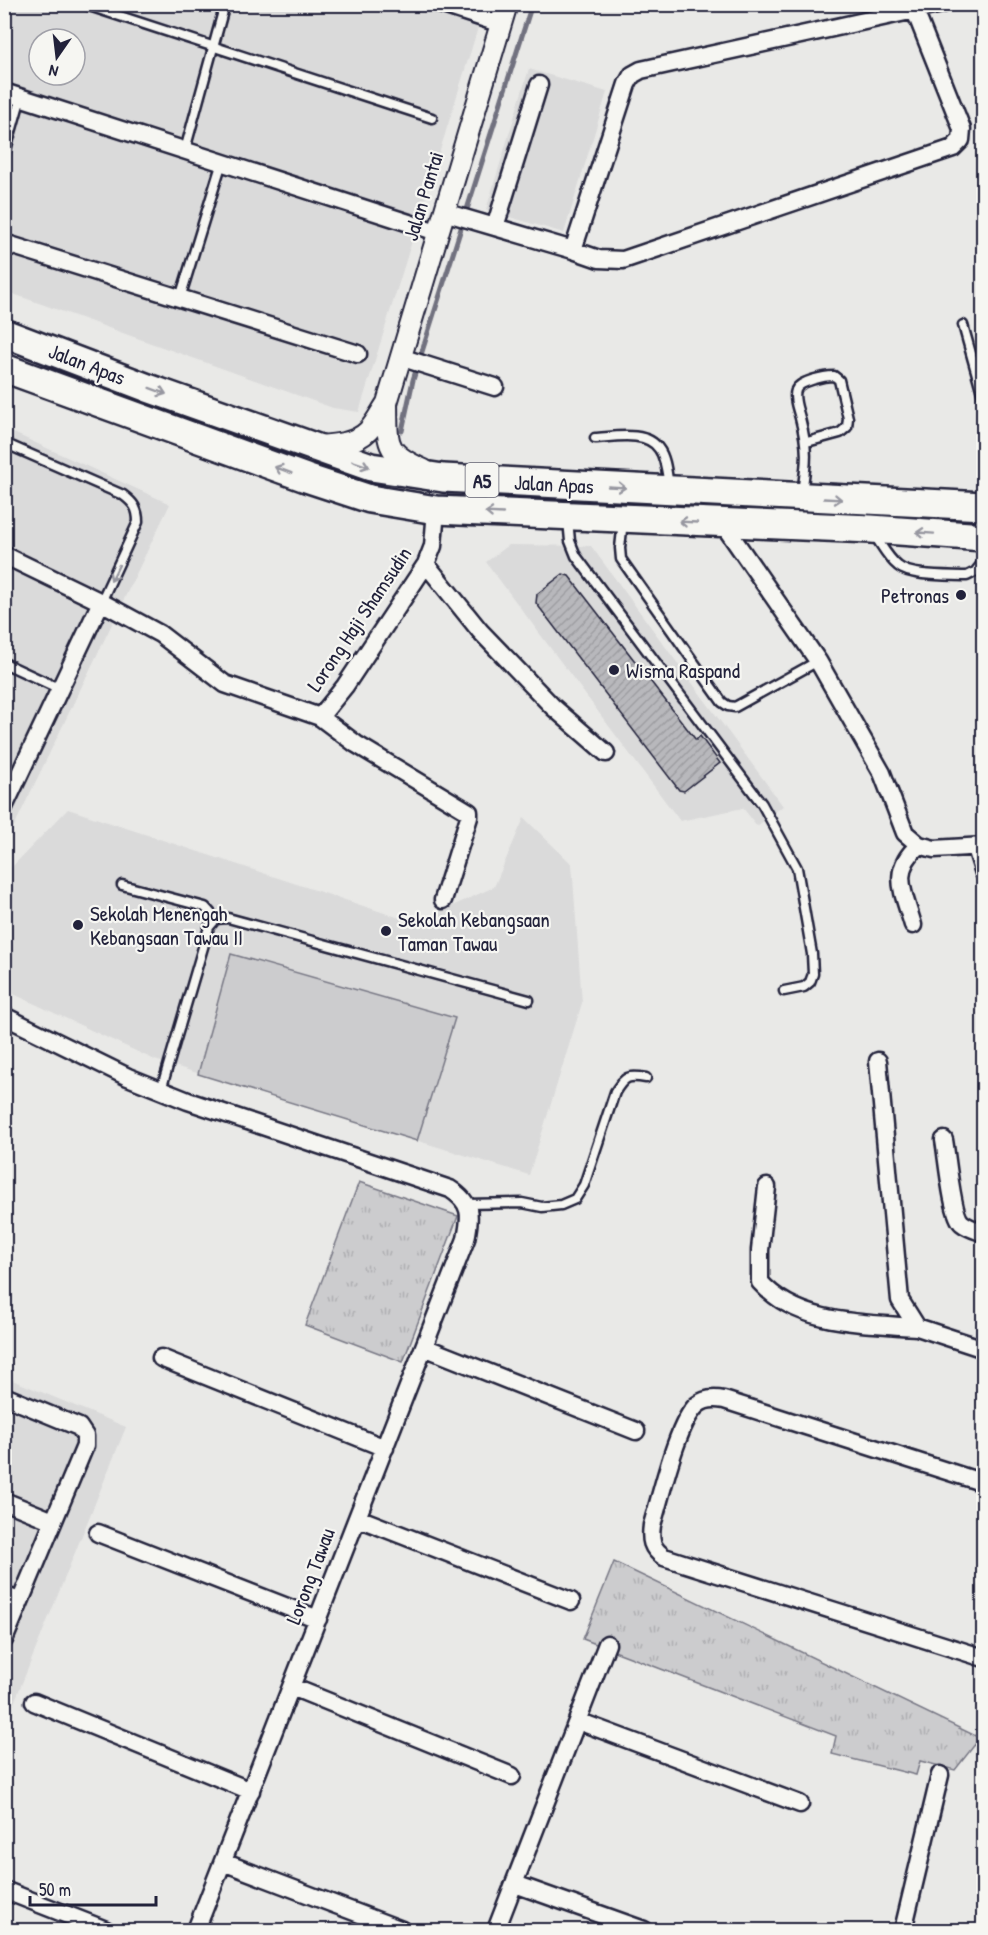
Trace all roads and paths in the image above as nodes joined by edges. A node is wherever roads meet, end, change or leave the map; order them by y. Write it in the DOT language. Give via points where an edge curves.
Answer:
graph roads {
  1 [pos="83,4"];
  2 [pos="225,4"];
  3 [pos="440,4"];
  4 [pos="507,4"];
  5 [pos="942,4"];
  6 [pos="915,11"];
  7 [pos="501,24"];
  8 [pos="213,47"];
  9 [pos="539,85"];
  10 [pos="4,92"];
  11 [pos="21,97"];
  12 [pos="432,118"];
  13 [pos="185,150"];
  14 [pos="4,157"];
  15 [pos="222,162"];
  16 [pos="449,213"];
  17 [pos="488,225"];
  18 [pos="437,232"];
  19 [pos="4,243"];
  20 [pos="573,250"];
  21 [pos="180,298"];
  22 [pos="963,325"];
  23 [pos="4,333"];
  24 [pos="358,354"];
  25 [pos="406,359"];
  26 [pos="4,362"];
  27 [pos="4,368"];
  28 [pos="39,380"];
  29 [pos="495,387"];
  30 [pos="984,400"];
  31 [pos="387,403"];
  32 [pos="595,438"];
  33 [pos="807,442"];
  34 [pos="4,443"];
  35 [pos="310,447"];
  36 [pos="443,478"];
  37 [pos="670,490"];
  38 [pos="801,497"];
  39 [pos="984,506"];
  40 [pos="436,510"];
  41 [pos="567,517"];
  42 [pos="624,518"];
  43 [pos="723,524"];
  44 [pos="871,529"];
  45 [pos="984,537"];
  46 [pos="4,555"];
  47 [pos="984,561"];
  48 [pos="426,564"];
  49 [pos="101,602"];
  50 [pos="818,661"];
  51 [pos="4,663"];
  52 [pos="60,689"];
  53 [pos="320,717"];
  54 [pos="606,753"];
  55 [pos="9,784"];
  56 [pos="4,807"];
  57 [pos="919,845"];
  58 [pos="980,847"];
  59 [pos="984,873"];
  60 [pos="122,885"];
  61 [pos="443,900"];
  62 [pos="216,919"];
  63 [pos="913,925"];
  64 [pos="784,991"];
  65 [pos="529,1000"];
  66 [pos="4,1016"];
  67 [pos="878,1060"];
  68 [pos="646,1078"];
  69 [pos="161,1090"];
  70 [pos="944,1140"];
  71 [pos="767,1187"];
  72 [pos="467,1204"];
  73 [pos="984,1233"];
  74 [pos="917,1327"];
  75 [pos="424,1347"];
  76 [pos="984,1348"];
  77 [pos="161,1358"];
  78 [pos="4,1396"];
  79 [pos="636,1431"];
  80 [pos="385,1448"];
  81 [pos="984,1483"];
  82 [pos="4,1501"];
  83 [pos="358,1518"];
  84 [pos="54,1521"];
  85 [pos="98,1533"];
  86 [pos="4,1591"];
  87 [pos="22,1598"];
  88 [pos="571,1601"];
  89 [pos="318,1619"];
  90 [pos="4,1640"];
  91 [pos="607,1644"];
  92 [pos="984,1658"];
  93 [pos="292,1687"];
  94 [pos="34,1702"];
  95 [pos="578,1720"];
  96 [pos="940,1775"];
  97 [pos="512,1776"];
  98 [pos="251,1791"];
  99 [pos="800,1804"];
  100 [pos="223,1862"];
  101 [pos="515,1884"];
  102 [pos="4,1890"];
  103 [pos="106,1930"];
  104 [pos="196,1930"];
  105 [pos="402,1930"];
  106 [pos="496,1930"];
  107 [pos="644,1930"];
  108 [pos="903,1930"];
  1 -- 8 [label="lane"];
  2 -- 8 [label="lane"];
  3 -- 7 [label="street"];
  4 -- 7 [label="street, Jalan Pantai"];
  5 -- 6 [label="street"];
  6 -- 20 [label="street" via="632,75"];
  6 -- 20 [label="street" via="962,129 961,140 953,148 623,260"];
  7 -- 16 [label="street, Jalan Pantai"];
  8 -- 12 [label="lane"];
  8 -- 13 [label="lane"];
  9 -- 17 [label="street"];
  10 -- 11 [label="street"];
  11 -- 13 [label="street"];
  11 -- 14 [label="lane"];
  13 -- 15 [label="street"];
  15 -- 18 [label="street"];
  15 -- 21 [label="lane"];
  16 -- 17 [label="street"];
  16 -- 18 [label="street, Jalan Pantai"];
  17 -- 20 [label="street"];
  18 -- 25 [label="street, Jalan Pantai"];
  19 -- 21 [label="street"];
  21 -- 24 [label="street"];
  22 -- 30 [label="lane"];
  23 -- 35 [label="highway, Jalan Apas / A5, one-way"];
  25 -- 29 [label="street"];
  25 -- 31 [label="street, Jalan Pantai"];
  26 -- 28 [label="highway"];
  27 -- 28 [label="highway, Jalan Apas / A5"];
  40 -- 28 [label="highway, Jalan Apas / A5, one-way" via="370,499"];
  31 -- 35 [label="street" via="368,431 356,439"];
  31 -- 36 [label="street" via="388,441 396,454"];
  32 -- 37 [label="lane" via="641,437 652,441 661,450"];
  33 -- 33 [label="lane" via="848,427 834,376 800,384 795,390"];
  33 -- 38 [label="lane"];
  34 -- 49 [label="lane, one-way" via="123,495 133,503 138,522"];
  35 -- 36 [label="highway, Jalan Apas / A5, one-way" via="371,467"];
  36 -- 37 [label="highway, Jalan Apas / A5, one-way"];
  37 -- 38 [label="highway, Jalan Apas / A5"];
  38 -- 39 [label="highway, Jalan Apas / A5, one-way"];
  41 -- 40 [label="highway, Jalan Apas / A5, one-way"];
  40 -- 48 [label="street, Lorong Haji Shamsudin" via="433,546"];
  41 -- 42 [label="highway, Jalan Apas / A5"];
  41 -- 64 [label="lane" via="576,556 762,804 797,868 813,974 804,987"];
  43 -- 42 [label="highway, Jalan Apas / A5, one-way"];
  42 -- 50 [label="lane" via="621,559 722,702 735,707"];
  43 -- 44 [label="highway, Jalan Apas / A5"];
  43 -- 50 [label="street"];
  45 -- 44 [label="highway, Jalan Apas / A5, one-way"];
  44 -- 47 [label="lane" via="892,561 910,572 967,576"];
  46 -- 49 [label="street, Lorong Haji Shamsudin"];
  48 -- 53 [label="street, Lorong Haji Shamsudin"];
  48 -- 54 [label="street" via="480,631 544,698"];
  49 -- 52 [label="street"];
  49 -- 53 [label="street, Lorong Haji Shamsudin" via="160,634 225,684"];
  50 -- 57 [label="street" via="882,773 905,833"];
  51 -- 52 [label="lane"];
  52 -- 55 [label="street"];
  53 -- 61 [label="street" via="356,744 469,812"];
  55 -- 56 [label="street"];
  57 -- 58 [label="street" via="934,849"];
  57 -- 63 [label="street" via="903,863 900,877"];
  58 -- 59 [label="street"];
  60 -- 62 [label="lane" via="205,907"];
  62 -- 65 [label="lane" via="228,918"];
  62 -- 69 [label="lane" via="209,927"];
  66 -- 69 [label="street"];
  67 -- 74 [label="street" via="900,1300"];
  68 -- 72 [label="lane" via="631,1076 615,1092 584,1185 575,1199 542,1207 522,1203"];
  69 -- 72 [label="street" via="450,1189"];
  70 -- 73 [label="street" via="960,1222"];
  71 -- 74 [label="street" via="759,1282 770,1294 819,1317"];
  72 -- 75 [label="street, Lorong Tawau" via="466,1239"];
  74 -- 76 [label="street"];
  75 -- 79 [label="street"];
  75 -- 80 [label="street, Lorong Tawau"];
  77 -- 80 [label="street"];
  78 -- 84 [label="street" via="79,1427 85,1436"];
  80 -- 83 [label="street, Lorong Tawau"];
  81 -- 92 [label="street" via="710,1398 699,1403 686,1419 651,1536 652,1544 664,1557"];
  82 -- 84 [label="street"];
  83 -- 88 [label="street"];
  83 -- 89 [label="street, Lorong Tawau"];
  84 -- 87 [label="street"];
  85 -- 89 [label="street"];
  86 -- 87 [label="lane"];
  87 -- 90 [label="street"];
  89 -- 93 [label="street, Lorong Tawau"];
  91 -- 95 [label="street"];
  93 -- 97 [label="street"];
  93 -- 98 [label="street, Lorong Tawau"];
  94 -- 98 [label="street"];
  95 -- 99 [label="street"];
  95 -- 101 [label="street"];
  96 -- 108 [label="street"];
  98 -- 100 [label="street, Lorong Tawau"];
  100 -- 104 [label="street, Lorong Tawau"];
  100 -- 105 [label="street"];
  101 -- 106 [label="street"];
  101 -- 107 [label="street"];
  102 -- 103 [label="street"];
}
